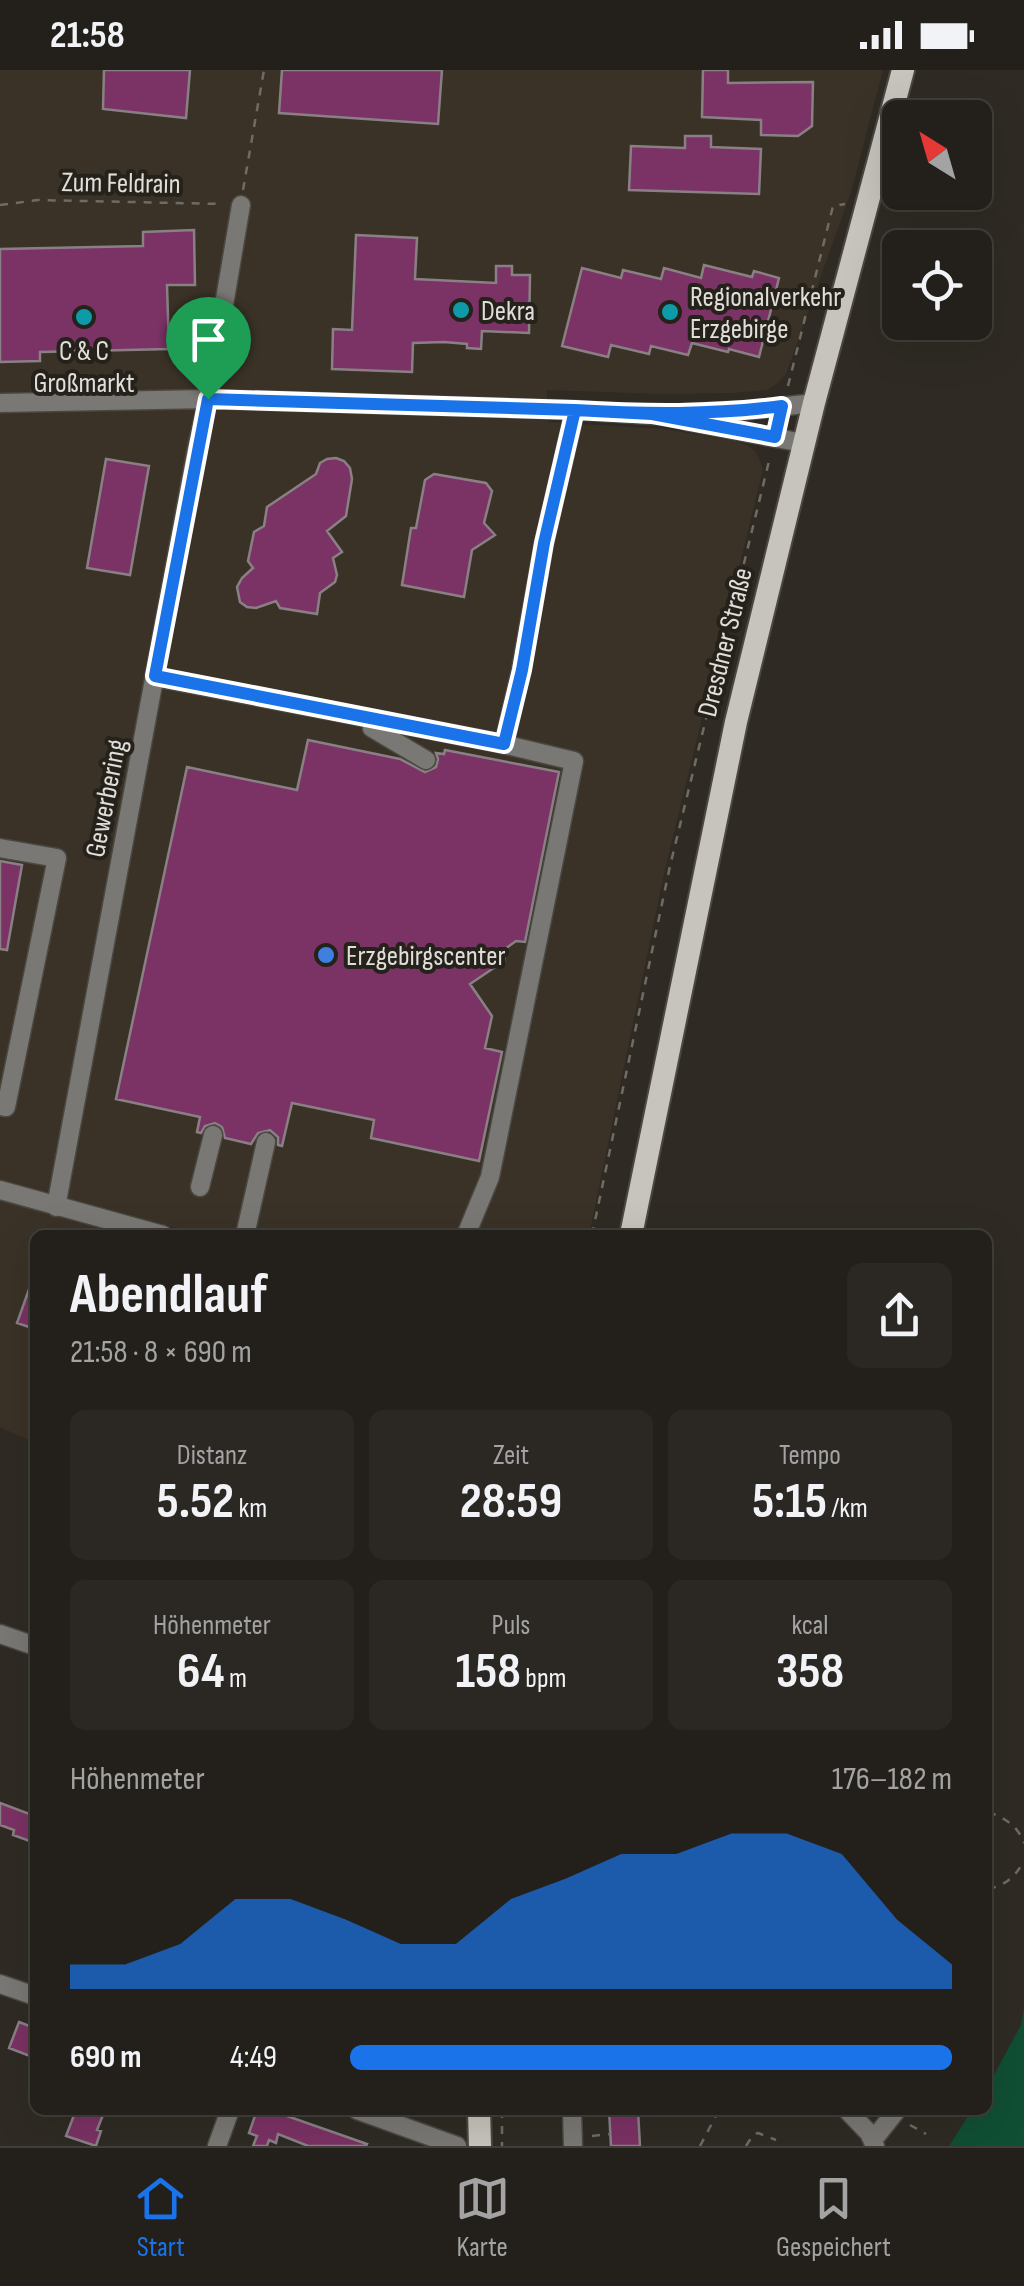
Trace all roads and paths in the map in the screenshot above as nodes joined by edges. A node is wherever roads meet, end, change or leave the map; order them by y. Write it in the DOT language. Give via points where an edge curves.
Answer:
graph roads {
  1 [pos="264,70"];
  2 [pos="903,70"];
  3 [pos="868,200"];
  4 [pos="240,205"];
  5 [pos="0,206"];
  6 [pos="208,399"];
  7 [pos="0,403"];
  8 [pos="814,403"];
  9 [pos="782,406"];
  10 [pos="575,410"];
  11 [pos="652,414"];
  12 [pos="775,437"];
  13 [pos="803,443"];
  14 [pos="155,676"];
  15 [pos="373,719"];
  16 [pos="504,744"];
  17 [pos="426,760"];
  18 [pos="0,848"];
  19 [pos="0,1106"];
  20 [pos="214,1136"];
  21 [pos="266,1142"];
  22 [pos="200,1186"];
  23 [pos="0,1190"];
  24 [pos="56,1207"];
  25 [pos="145,1230"];
  26 [pos="246,1230"];
  27 [pos="468,1230"];
  28 [pos="593,1230"];
  29 [pos="632,1230"];
  30 [pos="0,1634"];
  31 [pos="30,1644"];
  32 [pos="992,1814"];
  33 [pos="1024,1843"];
  34 [pos="1024,1861"];
  35 [pos="992,1888"];
  36 [pos="0,1984"];
  37 [pos="30,1994"];
  38 [pos="228,2115"];
  39 [pos="372,2115"];
  40 [pos="479,2115"];
  41 [pos="502,2115"];
  42 [pos="573,2115"];
  43 [pos="717,2115"];
  44 [pos="851,2115"];
  45 [pos="893,2115"];
  46 [pos="610,2134"];
  47 [pos="776,2140"];
  48 [pos="579,2141"];
  49 [pos="874,2143"];
  50 [pos="218,2146"];
  51 [pos="457,2146"];
  52 [pos="480,2146"];
  53 [pos="502,2146"];
  54 [pos="702,2146"];
  55 [pos="746,2146"];
  1 -- 4 [label="path"];
  2 -- 3 [label="main road, Dresdner Straße"];
  3 -- 8 [label="main road, Dresdner Straße"];
  3 -- 9 [label="path" via="833,206"];
  4 -- 5 [label="path, Zum Feldrain" via="38,200"];
  4 -- 6 [label="street, Gewerbering"];
  6 -- 7 [label="street"];
  6 -- 10 [label="street"];
  6 -- 14 [label="street, Gewerbering"];
  8 -- 9 [label="street"];
  8 -- 13 [label="main road, Dresdner Straße"];
  9 -- 11 [label="street"];
  10 -- 11 [label="street"];
  10 -- 16 [label="street"];
  11 -- 12 [label="street"];
  12 -- 13 [label="street"];
  12 -- 28 [label="path" via="670,866"];
  13 -- 29 [label="main road, Dresdner Straße" via="732,740"];
  14 -- 15 [label="street"];
  14 -- 24 [label="street, Gewerbering"];
  15 -- 16 [label="street"];
  15 -- 17 [label="street" via="372,728"];
  16 -- 27 [label="street" via="574,761 490,1177"];
  18 -- 19 [label="street" via="57,858 6,1108"];
  20 -- 22 [label="street"];
  21 -- 26 [label="street"];
  23 -- 24 [label="street"];
  24 -- 25 [label="street"];
  30 -- 31 [label="street"];
  32 -- 33 [label="path" via="1020,1832"];
  34 -- 35 [label="path" via="1014,1877"];
  36 -- 37 [label="street"];
  38 -- 50 [label="street"];
  39 -- 51 [label="street"];
  40 -- 52 [label="main road"];
  41 -- 53 [label="path"];
  42 -- 48 [label="street"];
  43 -- 54 [label="path"];
  44 -- 49 [label="street"];
  45 -- 49 [label="street"];
  46 -- 48 [label="path"];
  47 -- 55 [label="path" via="758,2133"];
}
